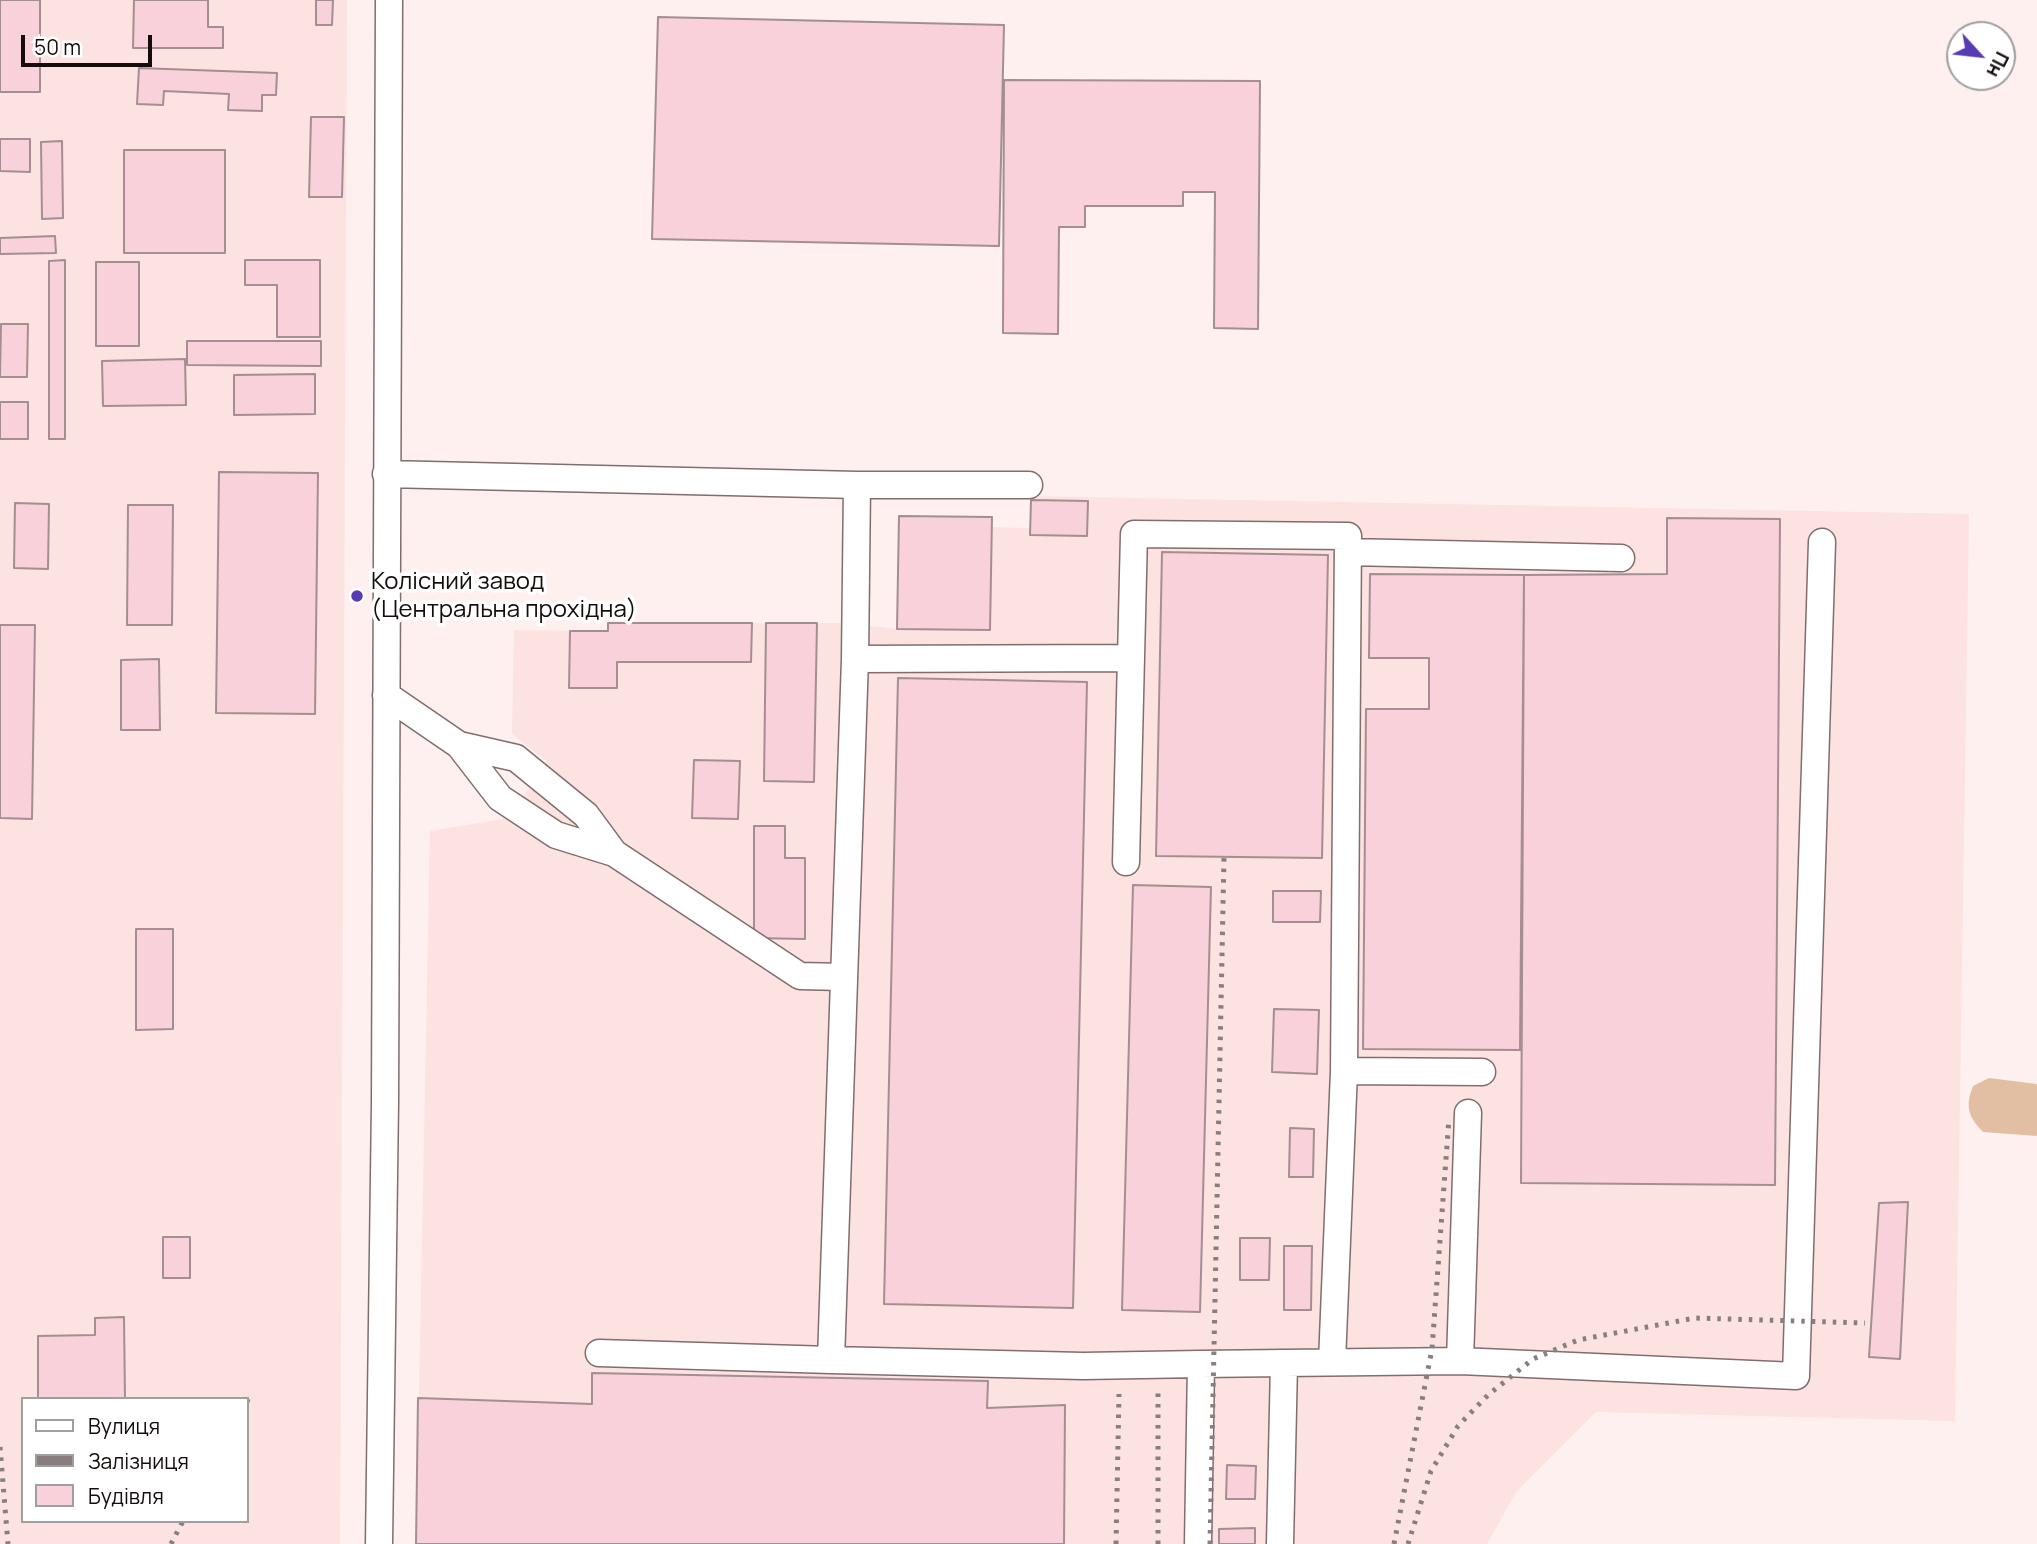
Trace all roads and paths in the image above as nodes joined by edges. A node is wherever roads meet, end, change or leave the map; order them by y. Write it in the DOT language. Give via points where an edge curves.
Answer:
graph roads {
  1 [pos="389,0"];
  2 [pos="386,474"];
  3 [pos="857,485"];
  4 [pos="1029,485"];
  5 [pos="1822,542"];
  6 [pos="1348,552"];
  7 [pos="1620,558"];
  8 [pos="1131,658"];
  9 [pos="855,659"];
  10 [pos="386,695"];
  11 [pos="459,745"];
  12 [pos="614,853"];
  13 [pos="1126,862"];
  14 [pos="844,976"];
  15 [pos="1344,1071"];
  16 [pos="1482,1072"];
  17 [pos="1468,1113"];
  18 [pos="599,1353"];
  19 [pos="831,1360"];
  20 [pos="1332,1362"];
  21 [pos="1460,1362"];
  22 [pos="1284,1363"];
  23 [pos="1201,1364"];
  24 [pos="379,1544"];
  25 [pos="1198,1544"];
  26 [pos="1280,1544"];
  1 -- 2 [label="street"];
  2 -- 3 [label="street"];
  2 -- 10 [label="street"];
  3 -- 4 [label="street"];
  3 -- 9 [label="street"];
  5 -- 21 [label="street" via="1796,1376"];
  6 -- 7 [label="street"];
  6 -- 8 [label="street" via="1348,536 1134,534"];
  6 -- 15 [label="street"];
  8 -- 9 [label="street"];
  8 -- 13 [label="street"];
  9 -- 14 [label="street"];
  10 -- 11 [label="street"];
  10 -- 24 [label="street"];
  11 -- 12 [label="street" via="500,799 556,835"];
  11 -- 12 [label="street" via="516,758 586,815"];
  12 -- 14 [label="street" via="800,976"];
  14 -- 19 [label="street"];
  15 -- 16 [label="street"];
  15 -- 20 [label="street"];
  17 -- 21 [label="street"];
  18 -- 19 [label="street"];
  19 -- 23 [label="street"];
  20 -- 21 [label="street"];
  20 -- 22 [label="street"];
  22 -- 23 [label="street"];
  22 -- 26 [label="street"];
  23 -- 25 [label="street"];
}
